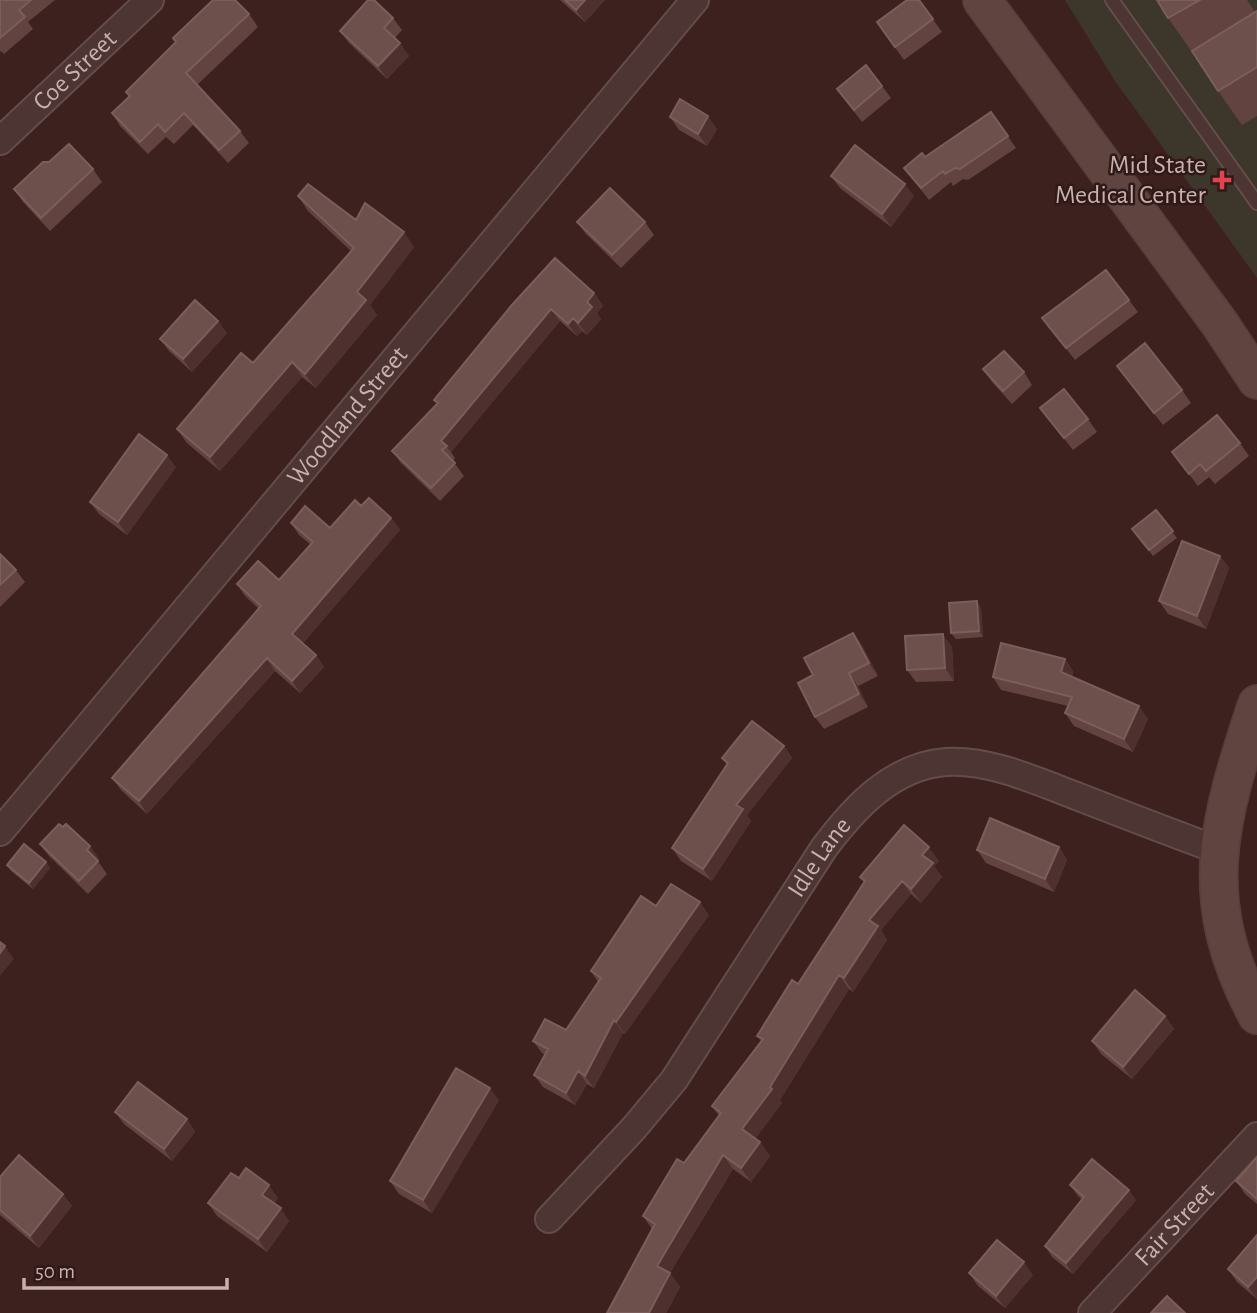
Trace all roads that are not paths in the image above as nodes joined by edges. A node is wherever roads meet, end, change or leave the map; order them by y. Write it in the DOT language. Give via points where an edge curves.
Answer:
graph roads {
  1 [pos="150,0"];
  2 [pos="695,0"];
  3 [pos="982,0"];
  4 [pos="1112,0"];
  5 [pos="0,141"];
  6 [pos="1257,203"];
  7 [pos="1257,380"];
  8 [pos="1257,704"];
  9 [pos="0,832"];
  10 [pos="1218,850"];
  11 [pos="1257,1015"];
  12 [pos="1257,1136"];
  13 [pos="549,1219"];
  14 [pos="1092,1313"];
  1 -- 5 [label="street, Coe Street"];
  2 -- 9 [label="street, Woodland Street"];
  3 -- 7 [label="main road"];
  4 -- 6 [label="lane"];
  8 -- 10 [label="main road" via="1227,800"];
  10 -- 11 [label="main road" via="1225,941"];
  10 -- 13 [label="street, Idle Lane" via="984,766 947,762 914,770 880,787 849,815 824,848 674,1080"];
  12 -- 14 [label="street, Fair Street"];
}
